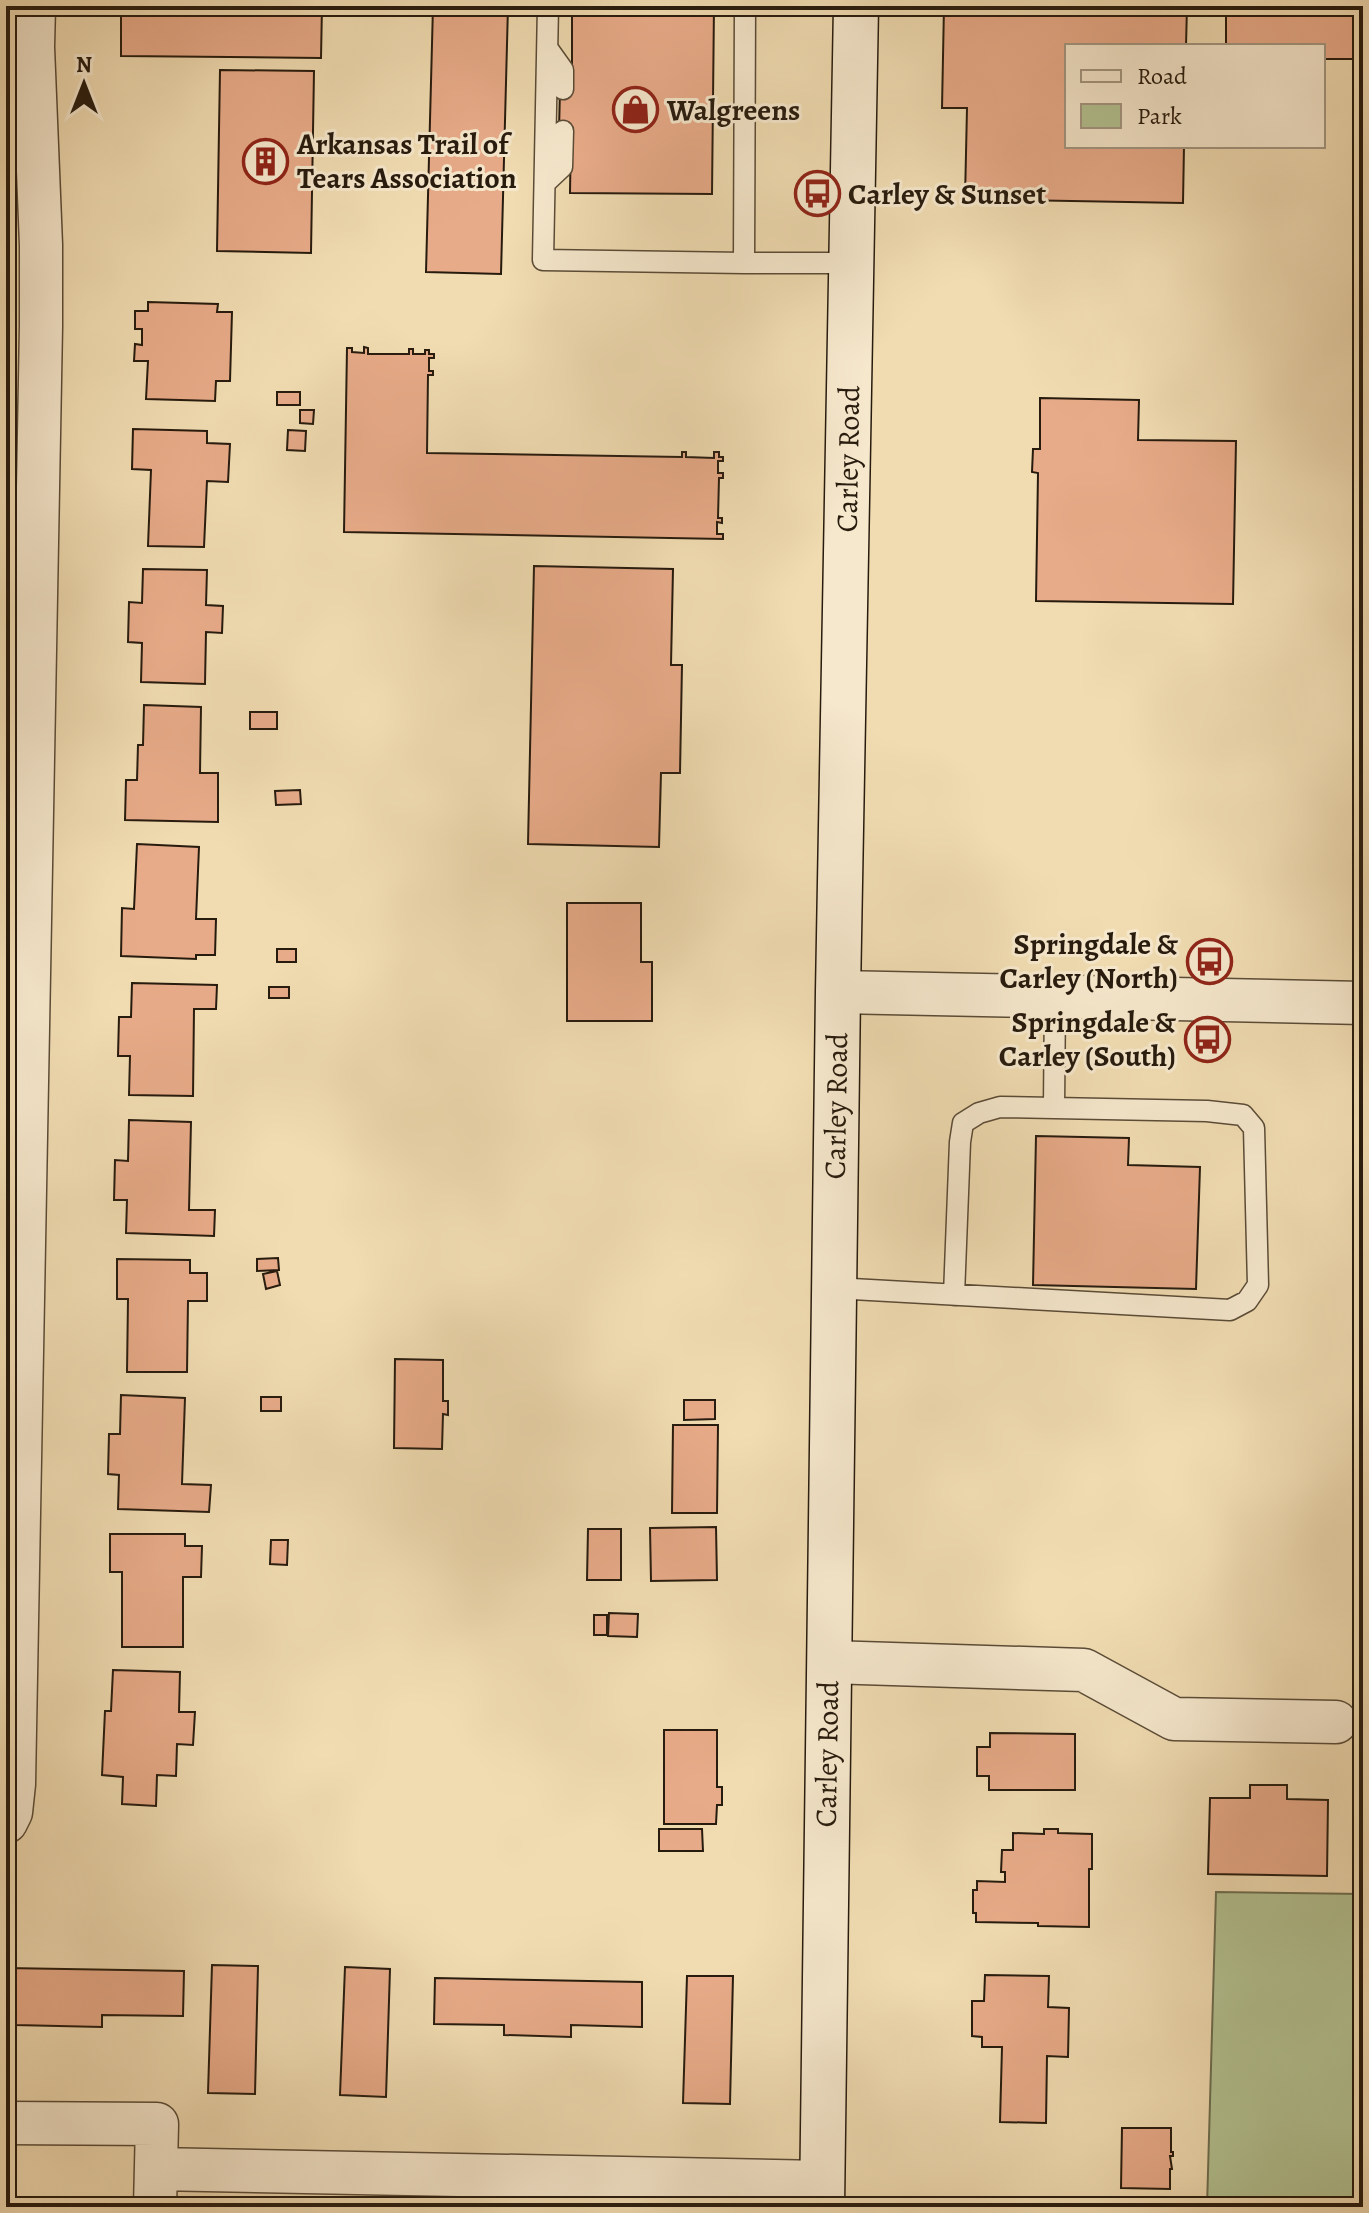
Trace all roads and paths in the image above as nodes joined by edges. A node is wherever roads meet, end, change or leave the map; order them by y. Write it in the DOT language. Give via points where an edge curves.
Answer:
graph roads {
  1 [pos="34,6"];
  2 [pos="548,6"];
  3 [pos="745,6"];
  4 [pos="856,6"];
  5 [pos="548,49"];
  6 [pos="563,89"];
  7 [pos="563,131"];
  8 [pos="545,183"];
  9 [pos="744,263"];
  10 [pos="852,263"];
  11 [pos="24,325"];
  12 [pos="838,992"];
  13 [pos="1055,996"];
  14 [pos="1363,1003"];
  15 [pos="1054,1108"];
  16 [pos="834,1288"];
  17 [pos="954,1295"];
  18 [pos="829,1662"];
  19 [pos="1336,1722"];
  20 [pos="6,1822"];
  21 [pos="6,2123"];
  22 [pos="155,2188"];
  23 [pos="822,2194"];
  1 -- 11 [label="street" via="41,245"];
  2 -- 5 [label="lane"];
  3 -- 9 [label="lane"];
  4 -- 10 [label="street, Carley Road"];
  5 -- 6 [label="lane" via="563,70"];
  5 -- 8 [label="lane"];
  7 -- 8 [label="lane" via="562,167"];
  8 -- 9 [label="lane" via="543,260"];
  9 -- 10 [label="lane"];
  10 -- 12 [label="street, Carley Road"];
  11 -- 20 [label="street" via="15,1768"];
  12 -- 13 [label="street"];
  12 -- 16 [label="street, Carley Road"];
  13 -- 14 [label="street"];
  13 -- 15 [label="lane"];
  15 -- 17 [label="lane" via="1000,1107 963,1123"];
  15 -- 17 [label="lane" via="1243,1115 1254,1128 1258,1285 1247,1301 1230,1310"];
  16 -- 17 [label="lane"];
  16 -- 18 [label="street, Carley Road"];
  18 -- 19 [label="street" via="1084,1670 1174,1719"];
  18 -- 23 [label="street, Carley Road"];
  21 -- 22 [label="street" via="157,2124"];
  22 -- 23 [label="street"];
}
